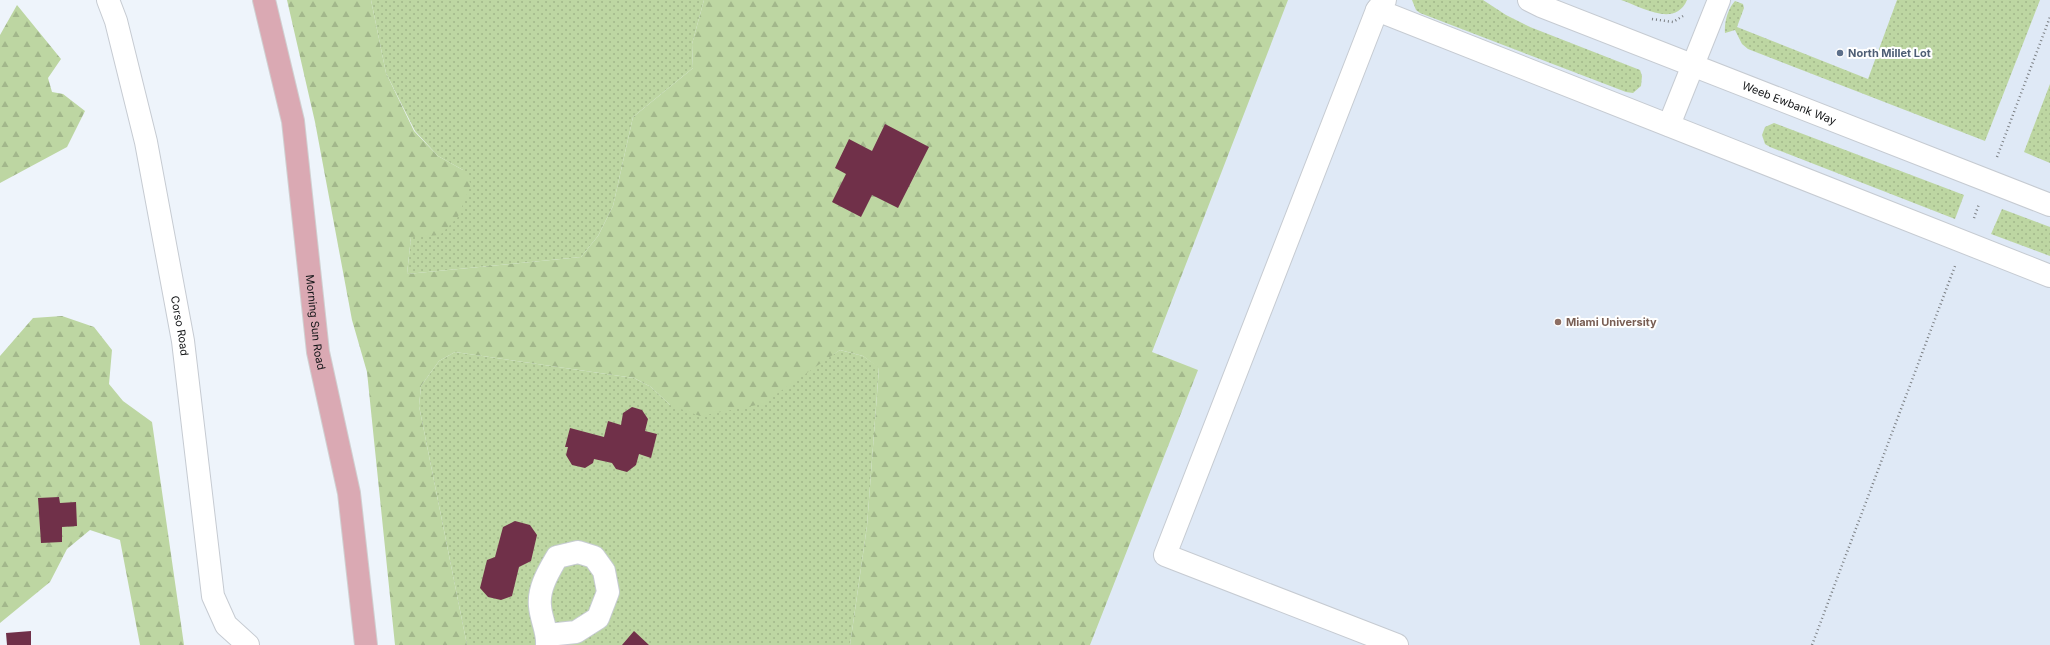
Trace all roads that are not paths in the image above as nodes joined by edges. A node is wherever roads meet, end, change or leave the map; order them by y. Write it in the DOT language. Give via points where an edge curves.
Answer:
graph roads {
  1 [pos="108,0"];
  2 [pos="264,0"];
  3 [pos="1529,0"];
  4 [pos="1719,0"];
  5 [pos="1381,5"];
  6 [pos="1693,64"];
  7 [pos="1669,125"];
  8 [pos="2050,205"];
  9 [pos="2050,276"];
  10 [pos="248,645"];
  11 [pos="366,645"];
  12 [pos="1398,645"];
  1 -- 10 [label="street, Corso Road" via="116,21 146,142 183,341 213,596 226,625"];
  2 -- 11 [label="main road, Morning Sun Road" via="293,121 318,352 349,493"];
  3 -- 6 [label="street, Weeb Ewbank Way"];
  4 -- 6 [label="street"];
  5 -- 7 [label="street"];
  5 -- 12 [label="street" via="1165,554"];
  6 -- 7 [label="street"];
  6 -- 8 [label="street, Weeb Ewbank Way"];
  7 -- 9 [label="street"];
}
